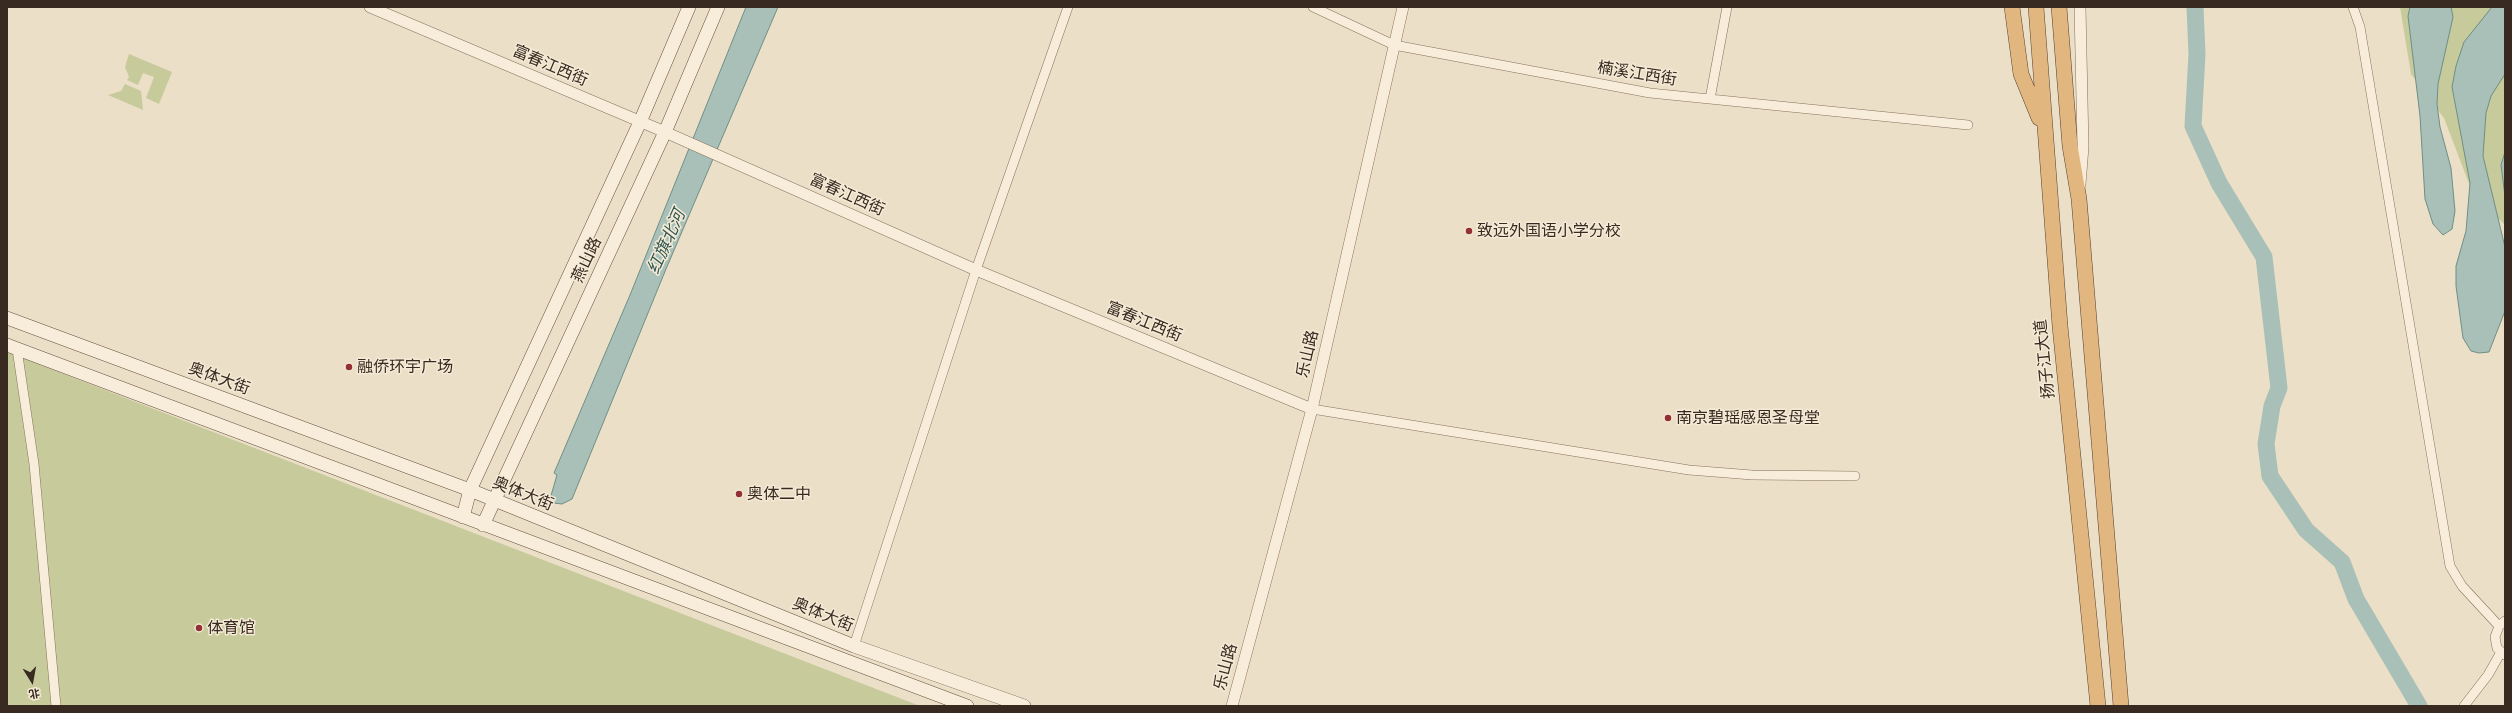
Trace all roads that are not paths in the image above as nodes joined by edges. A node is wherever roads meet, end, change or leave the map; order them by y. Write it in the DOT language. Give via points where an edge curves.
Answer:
graph roads {
  1 [pos="370,7"];
  2 [pos="689,7"];
  3 [pos="718,7"];
  4 [pos="1068,7"];
  5 [pos="1313,7"];
  6 [pos="1403,7"];
  7 [pos="1727,7"];
  8 [pos="2012,7"];
  9 [pos="2036,7"];
  10 [pos="2059,7"];
  11 [pos="2080,7"];
  12 [pos="2353,7"];
  13 [pos="1394,45"];
  14 [pos="1710,99"];
  15 [pos="640,122"];
  16 [pos="1968,125"];
  17 [pos="2044,129"];
  18 [pos="665,132"];
  19 [pos="2079,199"];
  20 [pos="976,270"];
  21 [pos="7,318"];
  22 [pos="12,347"];
  23 [pos="1312,409"];
  24 [pos="1855,476"];
  25 [pos="470,490"];
  26 [pos="494,501"];
  27 [pos="463,517"];
  28 [pos="483,525"];
  29 [pos="2086,582"];
  30 [pos="2502,623"];
  31 [pos="854,646"];
  32 [pos="2503,654"];
  33 [pos="2120,680"];
  34 [pos="56,706"];
  35 [pos="967,706"];
  36 [pos="1024,706"];
  37 [pos="1232,706"];
  38 [pos="2091,706"];
  39 [pos="2098,706"];
  40 [pos="2121,706"];
  41 [pos="2126,706"];
  42 [pos="2464,706"];
  1 -- 15 [label="street, 富春江西街"];
  2 -- 15 [label="main road, 燕山路"];
  3 -- 18 [label="main road, 燕山路"];
  4 -- 20 [label="street"];
  5 -- 13 [label="street, 楠溪江西街"];
  6 -- 13 [label="street, 乐山路"];
  7 -- 14 [label="street"];
  8 -- 17 [label="highway" via="2021,74"];
  9 -- 17 [label="highway, 扬子江大道"];
  10 -- 19 [label="highway" via="2070,146"];
  11 -- 19 [label="street" via="2083,147"];
  12 -- 30 [label="street" via="2362,34 2450,566 2462,586"];
  13 -- 14 [label="street, 楠溪江西街" via="1650,93"];
  13 -- 23 [label="street, 乐山路"];
  14 -- 16 [label="street, 楠溪江西街"];
  15 -- 18 [label="street, 富春江西街"];
  15 -- 25 [label="main road, 燕山路"];
  17 -- 29 [label="highway, 扬子江大道" via="2060,326"];
  18 -- 20 [label="street, 富春江西街"];
  18 -- 26 [label="main road, 燕山路"];
  19 -- 33 [label="highway"];
  20 -- 23 [label="street, 富春江西街"];
  20 -- 31 [label="street"];
  21 -- 25 [label="main road, 奥体大街"];
  22 -- 27 [label="main road"];
  22 -- 34 [label="street" via="34,464"];
  23 -- 24 [label="street" via="1689,470 1752,475"];
  23 -- 37 [label="street, 乐山路"];
  25 -- 26 [label="main road, 奥体大街"];
  25 -- 27 [label="main road, 燕山路"];
  26 -- 28 [label="main road, 燕山路"];
  26 -- 31 [label="main road, 奥体大街"];
  27 -- 28 [label="main road"];
  28 -- 35 [label="main road"];
  29 -- 38 [label="street"];
  29 -- 39 [label="highway, 扬子江大道"];
  30 -- 32 [label="street" via="2495,637"];
  31 -- 36 [label="main road, 奥体大街"];
  32 -- 42 [label="street"];
  33 -- 40 [label="highway"];
  33 -- 41 [label="street"];
}
